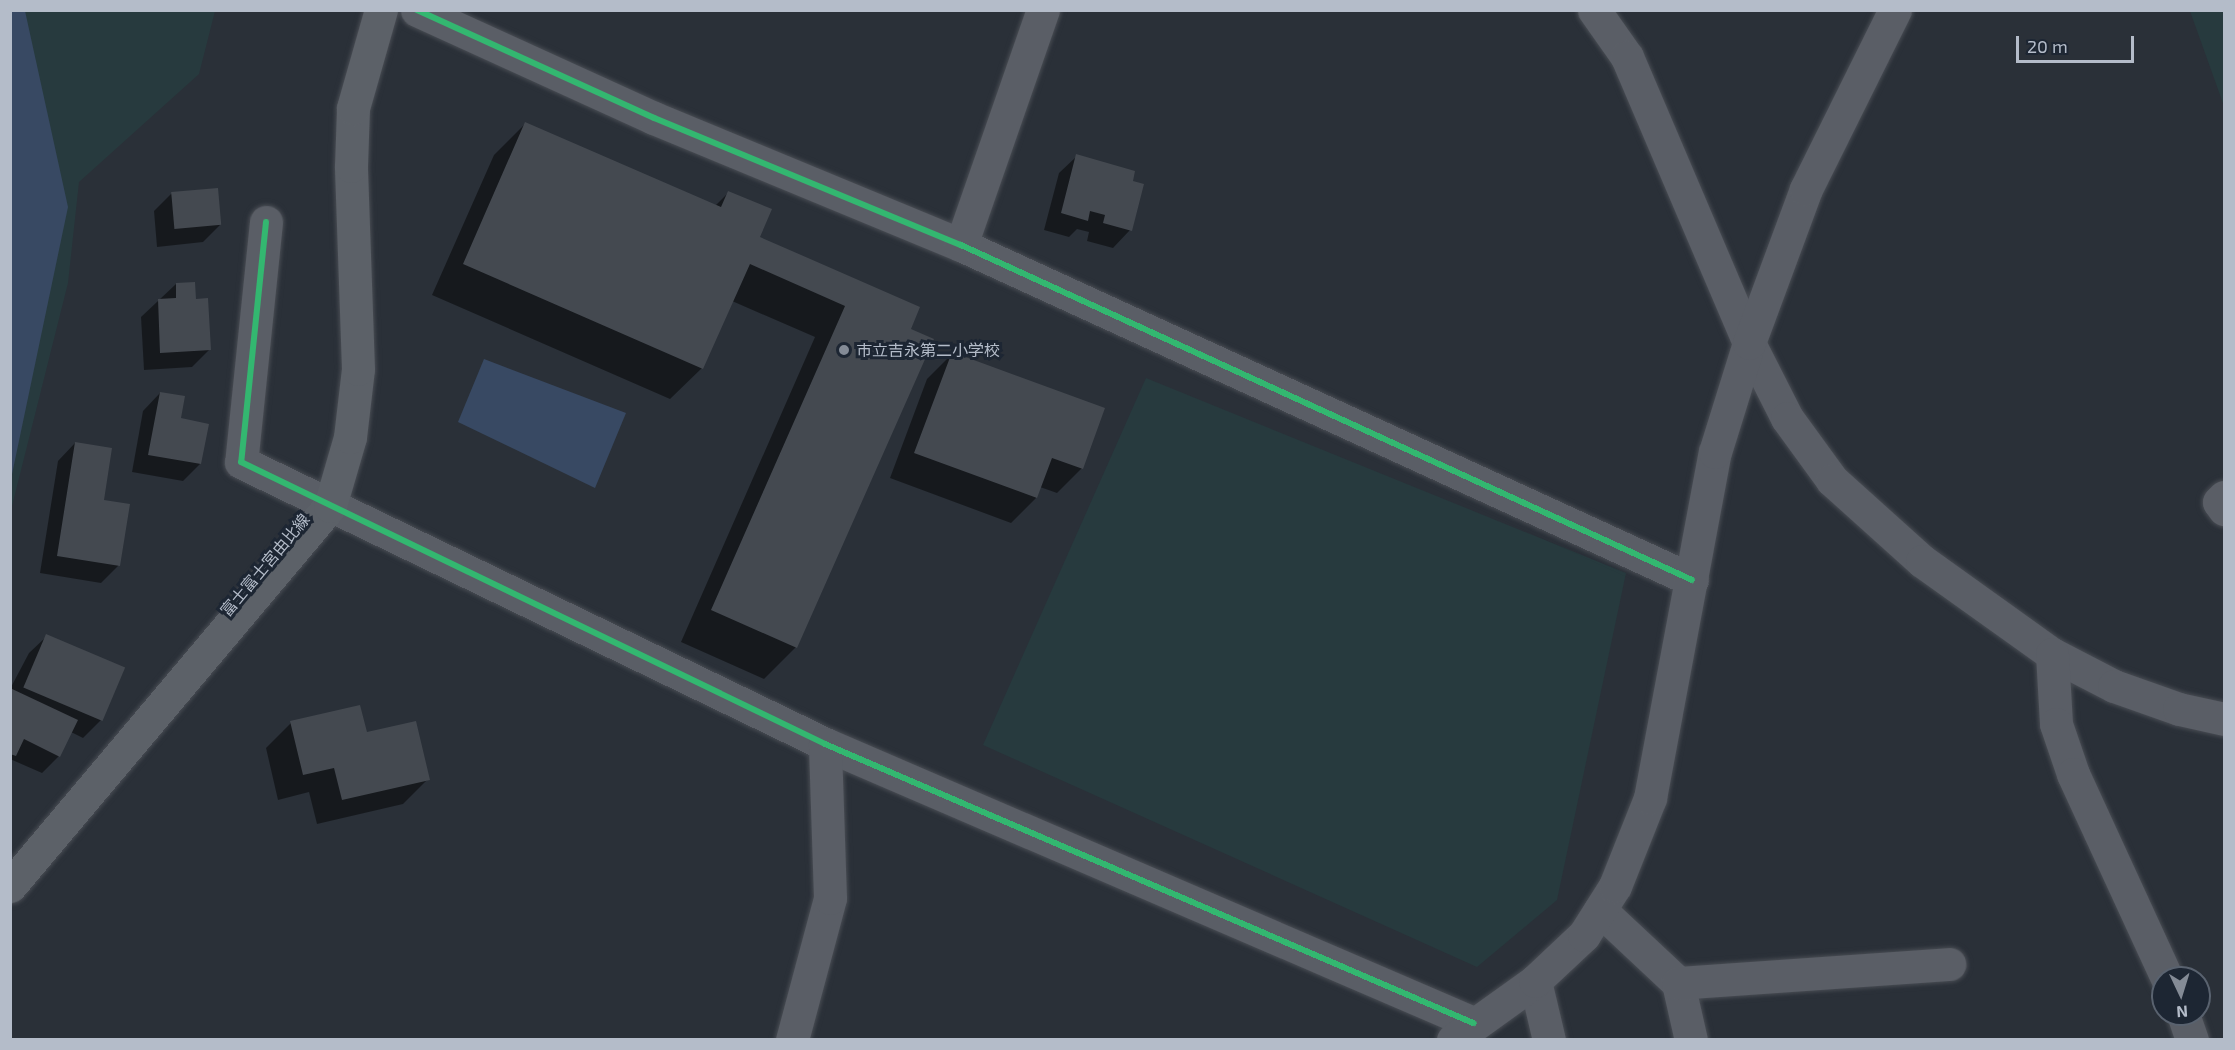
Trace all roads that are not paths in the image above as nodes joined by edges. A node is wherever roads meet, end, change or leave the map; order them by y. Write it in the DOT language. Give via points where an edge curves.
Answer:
graph roads {
  1 [pos="381,10"];
  2 [pos="417,10"];
  3 [pos="1043,10"];
  4 [pos="1594,10"];
  5 [pos="1895,10"];
  6 [pos="266,222"];
  7 [pos="961,245"];
  8 [pos="1749,343"];
  9 [pos="2224,497"];
  10 [pos="330,506"];
  11 [pos="2224,509"];
  12 [pos="1692,580"];
  13 [pos="2052,654"];
  14 [pos="2224,719"];
  15 [pos="825,744"];
  16 [pos="10,886"];
  17 [pos="1600,910"];
  18 [pos="1949,964"];
  19 [pos="2161,966"];
  20 [pos="1535,981"];
  21 [pos="1678,983"];
  22 [pos="1463,1031"];
  23 [pos="792,1040"];
  24 [pos="1549,1040"];
  25 [pos="1691,1040"];
  1 -- 10 [label="main road, 富士富士宮由比線" via="353,108 351,166 358,369 350,437"];
  2 -- 7 [label="street" via="654,118"];
  3 -- 7 [label="street"];
  4 -- 8 [label="street" via="1627,57"];
  5 -- 8 [label="street" via="1806,189"];
  6 -- 10 [label="street" via="241,462"];
  7 -- 12 [label="street"];
  8 -- 12 [label="street" via="1715,452"];
  8 -- 13 [label="street" via="1787,418 1833,480 1922,561"];
  9 -- 11 [label="street" via="2219,502"];
  10 -- 15 [label="street"];
  10 -- 16 [label="main road, 富士富士宮由比線"];
  12 -- 17 [label="street" via="1650,798 1615,886"];
  13 -- 14 [label="street" via="2114,686 2179,709"];
  13 -- 19 [label="street" via="2056,724 2073,774"];
  15 -- 22 [label="street"];
  15 -- 23 [label="street" via="830,898"];
  17 -- 20 [label="street" via="1584,935"];
  17 -- 21 [label="street"];
  18 -- 21 [label="street"];
  20 -- 22 [label="street"];
  20 -- 24 [label="street"];
  21 -- 25 [label="street"];
}
